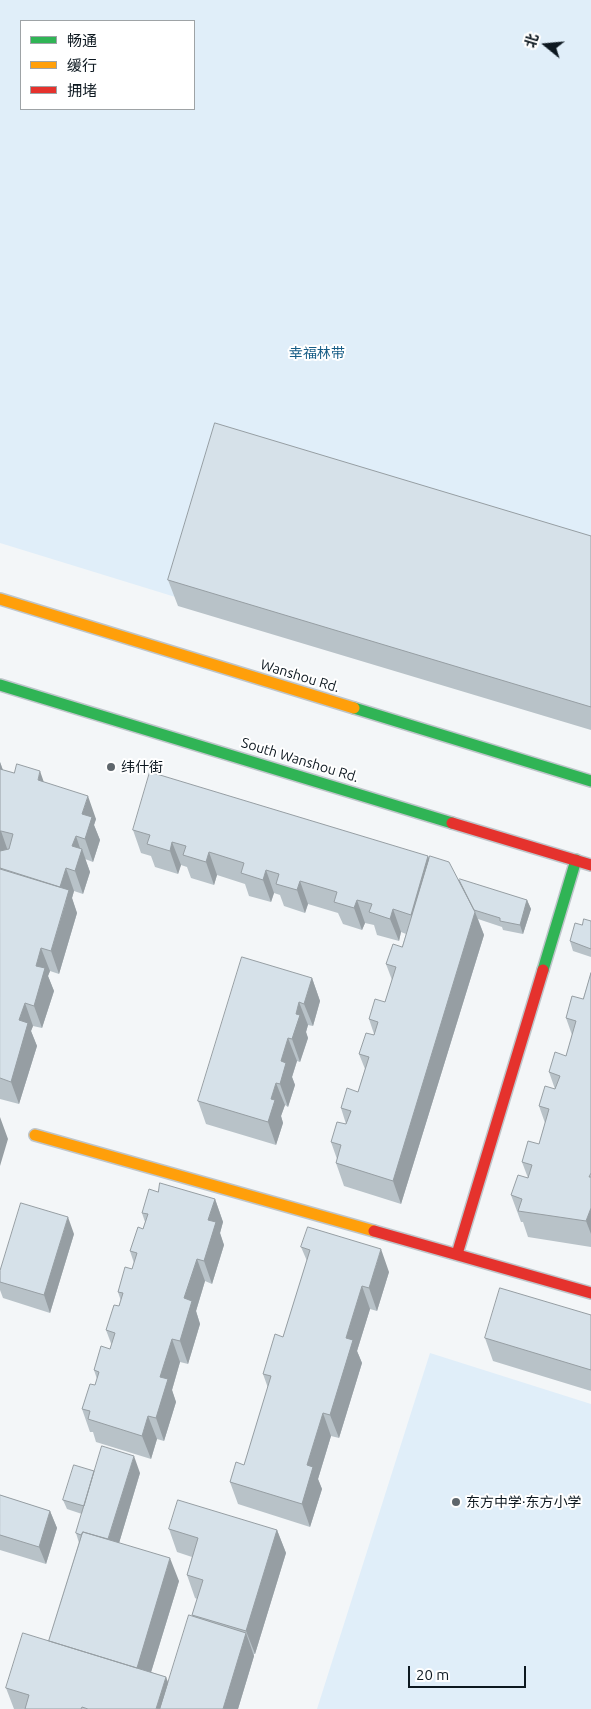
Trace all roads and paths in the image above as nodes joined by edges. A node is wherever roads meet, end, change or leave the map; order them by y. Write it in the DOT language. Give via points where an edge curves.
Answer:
graph roads {
  1 [pos="0,599"];
  2 [pos="0,685"];
  3 [pos="591,782"];
  4 [pos="576,860"];
  5 [pos="591,865"];
  6 [pos="35,1135"];
  7 [pos="457,1254"];
  8 [pos="591,1293"];
  1 -- 3 [label="main road, Wanshou Rd."];
  2 -- 4 [label="main road, South Wanshou Rd."];
  4 -- 5 [label="main road, South Wanshou Rd."];
  4 -- 7 [label="main road"];
  6 -- 7 [label="main road"];
  7 -- 8 [label="main road"];
}
